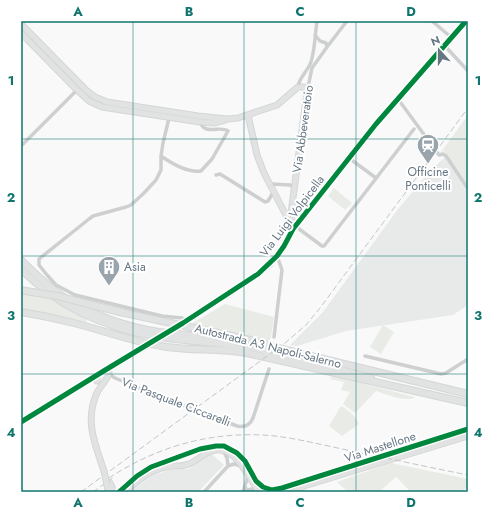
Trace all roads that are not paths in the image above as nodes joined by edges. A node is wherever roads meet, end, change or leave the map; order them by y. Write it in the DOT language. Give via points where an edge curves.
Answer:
graph roads {
  1 [pos="317,21"];
  2 [pos="347,21"];
  3 [pos="432,21"];
  4 [pos="466,21"];
  5 [pos="21,24"];
  6 [pos="21,33"];
  7 [pos="315,35"];
  8 [pos="452,38"];
  9 [pos="333,40"];
  10 [pos="322,41"];
  11 [pos="314,44"];
  12 [pos="445,46"];
  13 [pos="327,47"];
  14 [pos="468,71"];
  15 [pos="298,86"];
  16 [pos="77,90"];
  17 [pos="307,92"];
  18 [pos="398,99"];
  19 [pos="248,115"];
  20 [pos="169,118"];
  21 [pos="227,119"];
  22 [pos="200,122"];
  23 [pos="414,129"];
  24 [pos="21,146"];
  25 [pos="161,156"];
  26 [pos="349,158"];
  27 [pos="216,175"];
  28 [pos="376,178"];
  29 [pos="270,184"];
  30 [pos="295,188"];
  31 [pos="468,189"];
  32 [pos="274,191"];
  33 [pos="294,227"];
  34 [pos="277,256"];
  35 [pos="21,260"];
  36 [pos="21,269"];
  37 [pos="21,290"];
  38 [pos="21,312"];
  39 [pos="21,315"];
  40 [pos="185,322"];
  41 [pos="94,329"];
  42 [pos="274,337"];
  43 [pos="274,347"];
  44 [pos="365,356"];
  45 [pos="468,359"];
  46 [pos="269,369"];
  47 [pos="107,376"];
  48 [pos="97,378"];
  49 [pos="395,386"];
  50 [pos="97,393"];
  51 [pos="468,394"];
  52 [pos="468,403"];
  53 [pos="21,422"];
  54 [pos="468,429"];
  55 [pos="467,436"];
  56 [pos="223,450"];
  57 [pos="183,456"];
  58 [pos="185,466"];
  59 [pos="228,466"];
  60 [pos="242,466"];
  61 [pos="248,476"];
  62 [pos="245,487"];
  63 [pos="109,488"];
  64 [pos="282,488"];
  65 [pos="298,488"];
  66 [pos="121,491"];
  67 [pos="258,491"];
  68 [pos="270,491"];
  69 [pos="204,492"];
  70 [pos="243,492"];
  71 [pos="289,492"];
  72 [pos="294,492"];
  1 -- 7 [label="street"];
  2 -- 9 [label="street, Via Abbeveratoio"];
  3 -- 8 [label="street"];
  4 -- 8 [label="street, Via Luigi Volpicella"];
  5 -- 21 [label="street" via="95,97 107,102"];
  6 -- 16 [label="street"];
  7 -- 10 [label="street"];
  7 -- 11 [label="street"];
  8 -- 12 [label="street, Via Luigi Volpicella"];
  9 -- 10 [label="street"];
  9 -- 13 [label="street, Via Abbeveratoio"];
  10 -- 11 [label="street"];
  10 -- 13 [label="street"];
  11 -- 15 [label="street" via="310,66"];
  12 -- 14 [label="street"];
  12 -- 18 [label="street, Via Luigi Volpicella"];
  13 -- 17 [label="street, Via Abbeveratoio" via="312,68"];
  15 -- 17 [label="street" via="304,87"];
  15 -- 19 [label="street" via="277,105"];
  16 -- 20 [label="street" via="89,101 102,107"];
  16 -- 24 [label="street"];
  17 -- 30 [label="street, Via Abbeveratoio"];
  18 -- 26 [label="street, Via Luigi Volpicella"];
  18 -- 31 [label="street" via="439,155 446,156"];
  19 -- 21 [label="street"];
  19 -- 29 [label="street" via="257,155"];
  20 -- 22 [label="street"];
  20 -- 25 [label="street"];
  21 -- 22 [label="street" via="214,123"];
  22 -- 25 [label="street" via="206,129 228,131 212,159 200,171 194,172"];
  23 -- 28 [label="street"];
  25 -- 40 [label="street" via="162,170 136,201 126,207 93,216 44,255 39,264 56,285 75,295 162,316 182,318"];
  26 -- 28 [label="street"];
  26 -- 33 [label="street, Via Luigi Volpicella"];
  27 -- 32 [label="street" via="220,174 265,202"];
  28 -- 33 [label="street" via="324,246"];
  29 -- 30 [label="street" via="290,185"];
  29 -- 32 [label="street"];
  30 -- 33 [label="street, Via Abbeveratoio" via="291,213"];
  32 -- 33 [label="street"];
  33 -- 34 [label="street, Via Luigi Volpicella"];
  34 -- 40 [label="street, Via Luigi Volpicella" via="258,274"];
  34 -- 42 [label="street" via="282,270"];
  35 -- 43 [label="highway" via="64,297 98,315 150,330"];
  36 -- 49 [label="highway" via="44,290 69,307 124,329 159,337 254,348 359,374"];
  37 -- 43 [label="highway, Autostrada A3 Napoli-Salerno, bridge" via="57,296"];
  38 -- 41 [label="highway, Autostrada A3 Napoli-Salerno"];
  39 -- 41 [label="highway"];
  40 -- 47 [label="street, Via Luigi Volpicella, bridge" via="114,365"];
  41 -- 49 [label="highway, Autostrada A3 Napoli-Salerno" via="167,348 247,352"];
  43 -- 51 [label="highway, Autostrada A3 Napoli-Salerno"];
  44 -- 45 [label="street" via="441,374"];
  46 -- 47 [label="street, Via Pasquale Ciccarelli, bridge" via="254,418 246,426 237,426"];
  47 -- 48 [label="street"];
  47 -- 48 [label="street" via="103,382"];
  47 -- 50 [label="street, Via Luigi Volpicella"];
  48 -- 50 [label="street"];
  48 -- 53 [label="street" via="89,380"];
  49 -- 52 [label="highway, Autostrada A3 Napoli-Salerno"];
  50 -- 63 [label="street, bridge" via="91,413 91,424"];
  54 -- 65 [label="street, Via Mastellone"];
  55 -- 65 [label="street, Via Mastellone"];
  56 -- 58 [label="street" via="210,451"];
  56 -- 59 [label="street"];
  56 -- 60 [label="street"];
  57 -- 58 [label="street" via="181,460"];
  57 -- 66 [label="street" via="151,467"];
  57 -- 68 [label="street" via="216,446 232,449 241,456 259,484"];
  58 -- 66 [label="street" via="168,466 152,472"];
  59 -- 60 [label="street"];
  59 -- 69 [label="street"];
  60 -- 61 [label="street"];
  61 -- 62 [label="street"];
  61 -- 67 [label="street"];
  62 -- 67 [label="street" via="245,490"];
  62 -- 70 [label="street"];
  63 -- 66 [label="street"];
  64 -- 65 [label="street"];
  64 -- 68 [label="street"];
  64 -- 71 [label="street"];
  65 -- 72 [label="street, Via Mastellone"];
}
